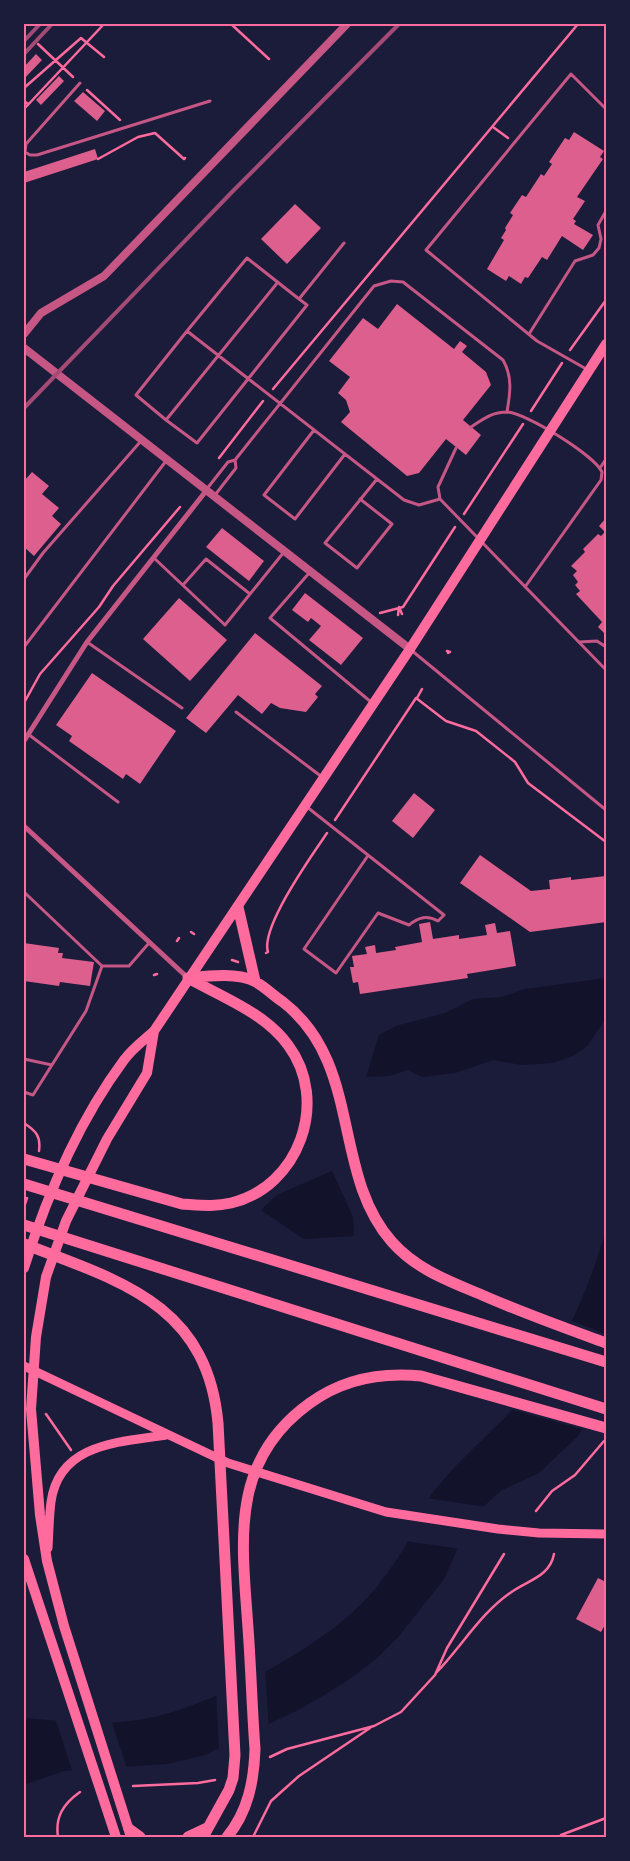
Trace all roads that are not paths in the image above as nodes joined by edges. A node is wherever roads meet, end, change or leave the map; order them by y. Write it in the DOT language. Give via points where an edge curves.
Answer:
graph roads {
  1 [pos="347,24"];
  2 [pos="80,83"];
  3 [pos="210,101"];
  4 [pos="606,109"];
  5 [pos="606,211"];
  6 [pos="344,243"];
  7 [pos="278,282"];
  8 [pos="299,299"];
  9 [pos="187,331"];
  10 [pos="24,334"];
  11 [pos="529,334"];
  12 [pos="606,344"];
  13 [pos="24,348"];
  14 [pos="218,356"];
  15 [pos="589,370"];
  16 [pos="247,378"];
  17 [pos="280,405"];
  18 [pos="507,412"];
  19 [pos="166,420"];
  20 [pos="472,427"];
  21 [pos="314,430"];
  22 [pos="550,430"];
  23 [pos="141,440"];
  24 [pos="456,448"];
  25 [pos="345,454"];
  26 [pos="606,459"];
  27 [pos="167,460"];
  28 [pos="235,460"];
  29 [pos="600,468"];
  30 [pos="377,479"];
  31 [pos="206,491"];
  32 [pos="213,497"];
  33 [pos="360,499"];
  34 [pos="440,499"];
  35 [pos="479,542"];
  36 [pos="284,552"];
  37 [pos="154,558"];
  38 [pos="310,572"];
  39 [pos="24,578"];
  40 [pos="183,585"];
  41 [pos="525,588"];
  42 [pos="250,594"];
  43 [pos="87,642"];
  44 [pos="579,642"];
  45 [pos="24,646"];
  46 [pos="606,647"];
  47 [pos="410,649"];
  48 [pos="606,670"];
  49 [pos="374,704"];
  50 [pos="182,708"];
  51 [pos="236,712"];
  52 [pos="28,733"];
  53 [pos="24,741"];
  54 [pos="324,779"];
  55 [pos="118,802"];
  56 [pos="307,806"];
  57 [pos="606,810"];
  58 [pos="24,826"];
  59 [pos="367,856"];
  60 [pos="24,892"];
  61 [pos="238,907"];
  62 [pos="150,942"];
  63 [pos="102,966"];
  64 [pos="188,978"];
  65 [pos="255,981"];
  66 [pos="154,1031"];
  67 [pos="24,1059"];
  68 [pos="52,1065"];
  69 [pos="24,1092"];
  70 [pos="24,1159"];
  71 [pos="24,1184"];
  72 [pos="24,1225"];
  73 [pos="24,1244"];
  74 [pos="24,1267"];
  75 [pos="606,1343"];
  76 [pos="606,1362"];
  77 [pos="28,1369"];
  78 [pos="606,1409"];
  79 [pos="606,1428"];
  80 [pos="166,1435"];
  81 [pos="606,1534"];
  82 [pos="24,1559"];
  83 [pos="47,1561"];
  84 [pos="205,1832"];
  85 [pos="130,1833"];
  86 [pos="116,1837"];
  87 [pos="140,1837"];
  88 [pos="188,1837"];
  89 [pos="227,1837"];
  1 -- 10 [label="street" via="104,276 41,314"];
  2 -- 3 [label="lane" via="26,144 25,152 37,155"];
  4 -- 11 [label="lane" via="571,74 426,250"];
  5 -- 11 [label="lane" via="598,225 599,248 592,255 575,261"];
  6 -- 8 [label="lane"];
  7 -- 8 [label="lane"];
  7 -- 9 [label="lane" via="247,258"];
  7 -- 14 [label="lane"];
  8 -- 16 [label="lane" via="307,305"];
  9 -- 14 [label="lane"];
  9 -- 19 [label="lane" via="136,395"];
  11 -- 15 [label="lane"];
  12 -- 15 [label="main road"];
  13 -- 23 [label="street"];
  14 -- 16 [label="lane"];
  14 -- 19 [label="lane"];
  15 -- 22 [label="main road"];
  16 -- 17 [label="lane"];
  16 -- 19 [label="lane" via="197,444"];
  17 -- 18 [label="lane" via="374,286 391,281 403,282 503,360 509,369 511,385"];
  17 -- 21 [label="lane"];
  17 -- 28 [label="lane"];
  18 -- 20 [label="lane" via="488,416"];
  18 -- 22 [label="lane"];
  21 -- 25 [label="lane"];
  21 -- 25 [label="lane" via="264,495 295,519"];
  22 -- 29 [label="lane"];
  22 -- 35 [label="main road"];
  23 -- 27 [label="street"];
  23 -- 39 [label="lane"];
  24 -- 34 [label="lane" via="438,487"];
  25 -- 30 [label="lane"];
  26 -- 29 [label="lane"];
  27 -- 31 [label="street"];
  27 -- 45 [label="lane"];
  28 -- 31 [label="lane" via="228,462"];
  28 -- 32 [label="lane" via="236,468"];
  29 -- 41 [label="lane" via="601,480"];
  30 -- 33 [label="lane"];
  30 -- 34 [label="lane" via="404,500 419,505"];
  31 -- 32 [label="street"];
  31 -- 37 [label="street"];
  32 -- 36 [label="street"];
  33 -- 33 [label="lane" via="325,543 357,568 392,524"];
  34 -- 35 [label="lane"];
  35 -- 41 [label="lane"];
  35 -- 47 [label="main road"];
  36 -- 38 [label="street"];
  36 -- 42 [label="lane"];
  37 -- 40 [label="lane"];
  37 -- 43 [label="street"];
  38 -- 47 [label="street"];
  38 -- 49 [label="lane" via="270,618"];
  40 -- 42 [label="lane" via="206,559"];
  40 -- 42 [label="lane" via="225,625"];
  41 -- 44 [label="lane"];
  43 -- 50 [label="lane"];
  43 -- 52 [label="street"];
  44 -- 46 [label="lane" via="597,641"];
  44 -- 48 [label="lane"];
  47 -- 49 [label="main road"];
  47 -- 57 [label="lane"];
  49 -- 54 [label="main road"];
  51 -- 54 [label="lane"];
  52 -- 53 [label="street"];
  52 -- 55 [label="lane"];
  54 -- 56 [label="main road"];
  56 -- 59 [label="lane"];
  56 -- 61 [label="main road"];
  58 -- 62 [label="street"];
  59 -- 59 [label="lane" via="444,915 438,921 430,917 416,919 409,925 378,913 336,973 304,949"];
  60 -- 63 [label="lane"];
  61 -- 64 [label="main road"];
  61 -- 65 [label="highway"];
  62 -- 63 [label="lane" via="129,966"];
  62 -- 64 [label="street"];
  63 -- 68 [label="lane" via="86,1011"];
  64 -- 65 [label="highway" via="221,975"];
  64 -- 66 [label="main road"];
  64 -- 70 [label="highway" via="255,1016 279,1034 300,1065 306,1084 305,1128 294,1154 278,1176 251,1196 232,1203 213,1206 182,1204"];
  65 -- 75 [label="highway" via="293,1010 325,1052 346,1118 364,1194 391,1241 406,1258 423,1269 522,1312"];
  66 -- 74 [label="main road" via="125,1059 80,1129 44,1210"];
  66 -- 77 [label="main road" via="147,1073 106,1139 68,1217 42,1294"];
  67 -- 68 [label="lane"];
  68 -- 69 [label="lane" via="33,1095"];
  71 -- 76 [label="highway"];
  72 -- 78 [label="highway"];
  73 -- 84 [label="highway" via="98,1272 145,1296 183,1330 212,1381 217,1406 225,1530 235,1755 229,1790"];
  77 -- 80 [label="main road"];
  77 -- 83 [label="main road" via="32,1438"];
  79 -- 89 [label="highway" via="476,1390 421,1376 394,1373 371,1376 326,1393 281,1428 262,1455 245,1503 242,1536 255,1749 245,1807"];
  80 -- 81 [label="main road" via="228,1463 386,1512 539,1532"];
  80 -- 83 [label="main road" via="98,1447 82,1453 67,1466 57,1480 51,1501"];
  82 -- 86 [label="main road"];
  83 -- 85 [label="main road" via="64,1626"];
  84 -- 88 [label="highway"];
  85 -- 87 [label="highway"];
}
